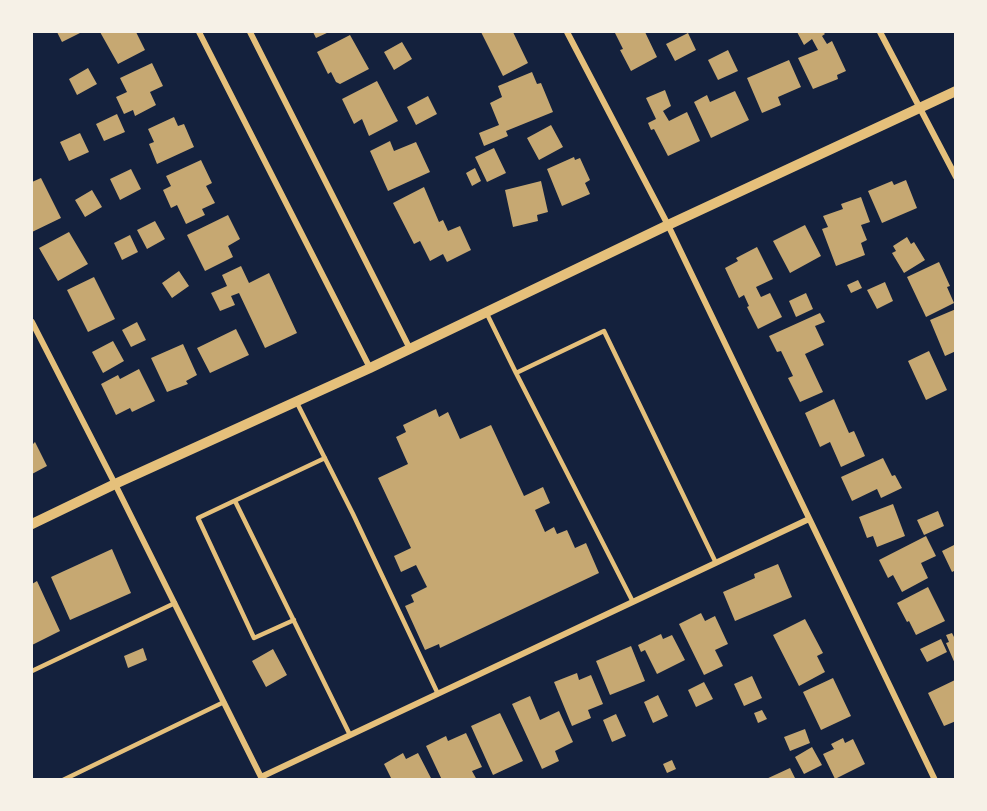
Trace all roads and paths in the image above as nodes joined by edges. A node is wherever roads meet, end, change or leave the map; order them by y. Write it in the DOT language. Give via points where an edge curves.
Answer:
graph roads {
  1 [pos="199,32"];
  2 [pos="250,32"];
  3 [pos="567,32"];
  4 [pos="880,32"];
  5 [pos="956,92"];
  6 [pos="919,109"];
  7 [pos="956,177"];
  8 [pos="668,225"];
  9 [pos="486,312"];
  10 [pos="32,322"];
  11 [pos="410,349"];
  12 [pos="370,368"];
  13 [pos="516,373"];
  14 [pos="296,401"];
  15 [pos="325,458"];
  16 [pos="115,484"];
  17 [pos="235,501"];
  18 [pos="809,519"];
  19 [pos="32,525"];
  20 [pos="716,563"];
  21 [pos="633,602"];
  22 [pos="175,603"];
  23 [pos="294,620"];
  24 [pos="32,671"];
  25 [pos="438,694"];
  26 [pos="224,702"];
  27 [pos="350,735"];
  28 [pos="63,780"];
  29 [pos="935,780"];
  1 -- 12 [label="street"];
  2 -- 11 [label="street"];
  3 -- 8 [label="street"];
  4 -- 6 [label="street"];
  5 -- 6 [label="street"];
  6 -- 7 [label="street"];
  6 -- 8 [label="street"];
  8 -- 9 [label="street"];
  8 -- 18 [label="street"];
  9 -- 11 [label="street"];
  9 -- 13 [label="lane"];
  10 -- 16 [label="street"];
  11 -- 12 [label="street"];
  12 -- 14 [label="street"];
  13 -- 20 [label="lane" via="604,331"];
  13 -- 21 [label="lane"];
  14 -- 15 [label="lane"];
  14 -- 16 [label="street"];
  15 -- 17 [label="lane"];
  15 -- 25 [label="lane"];
  16 -- 19 [label="street"];
  16 -- 22 [label="street"];
  17 -- 23 [label="lane"];
  17 -- 23 [label="lane" via="198,518 254,638"];
  18 -- 20 [label="street"];
  18 -- 29 [label="street"];
  20 -- 21 [label="street"];
  21 -- 25 [label="street"];
  22 -- 24 [label="lane"];
  22 -- 26 [label="street"];
  23 -- 27 [label="lane"];
  25 -- 27 [label="street"];
  26 -- 27 [label="street" via="261,777"];
  26 -- 28 [label="lane"];
}
